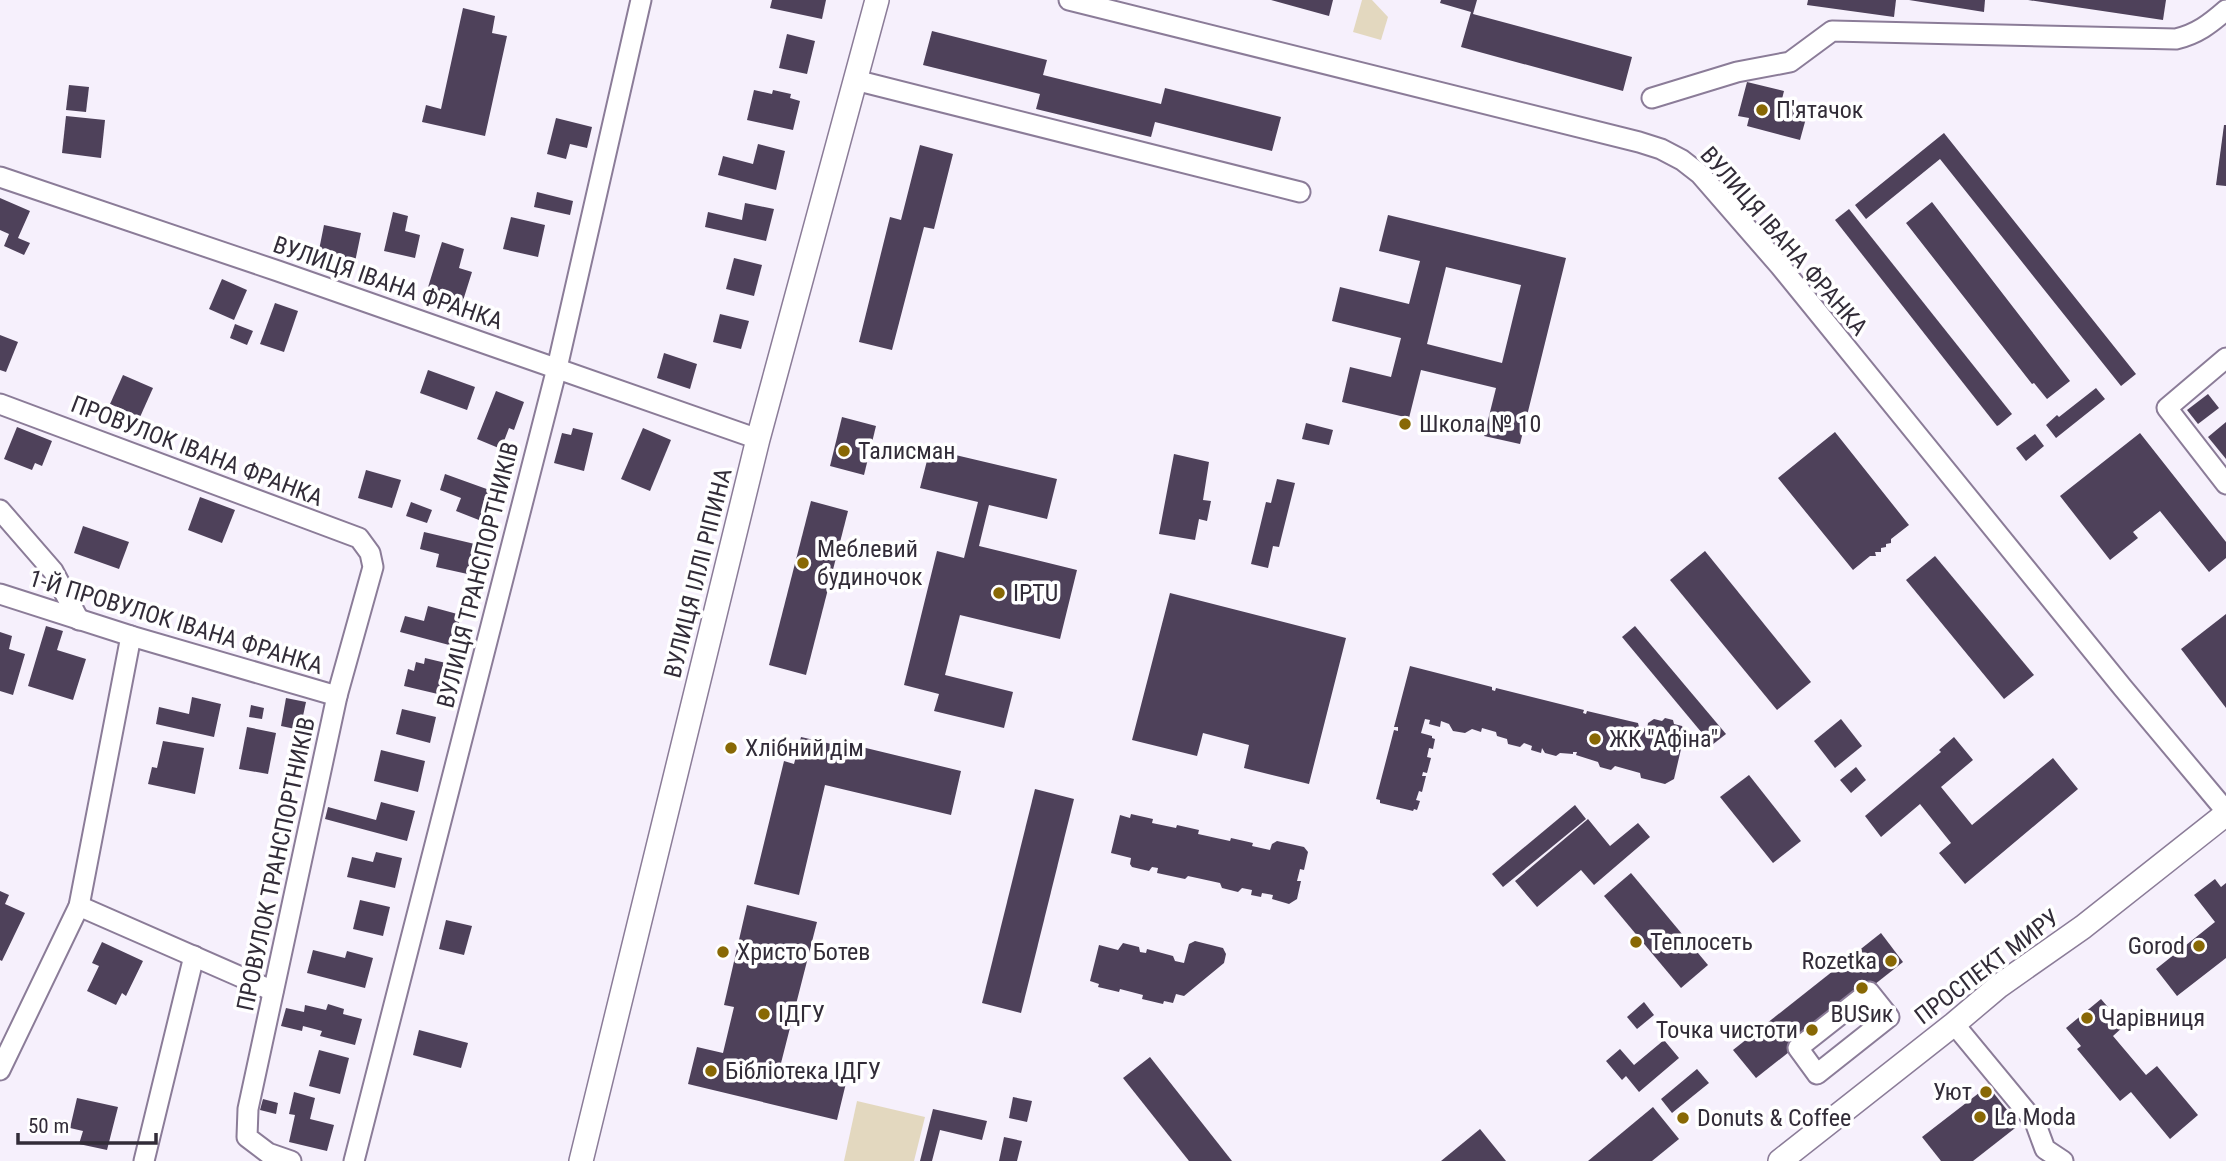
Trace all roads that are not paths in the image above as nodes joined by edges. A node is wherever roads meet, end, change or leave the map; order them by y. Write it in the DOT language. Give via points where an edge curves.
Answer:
graph roads {
  1 [pos="641,0"];
  2 [pos="877,0"];
  3 [pos="1069,0"];
  4 [pos="2226,10"];
  5 [pos="855,80"];
  6 [pos="1652,98"];
  7 [pos="0,177"];
  8 [pos="1300,192"];
  9 [pos="2226,358"];
  10 [pos="557,368"];
  11 [pos="0,404"];
  12 [pos="758,439"];
  13 [pos="2226,484"];
  14 [pos="0,510"];
  15 [pos="370,553"];
  16 [pos="0,594"];
  17 [pos="79,620"];
  18 [pos="131,636"];
  19 [pos="337,696"];
  20 [pos="2226,812"];
  21 [pos="79,906"];
  22 [pos="194,956"];
  23 [pos="273,991"];
  24 [pos="1954,1024"];
  25 [pos="0,1070"];
  26 [pos="1817,1073"];
  27 [pos="144,1161"];
  28 [pos="291,1161"];
  29 [pos="354,1161"];
  30 [pos="581,1161"];
  31 [pos="1780,1161"];
  32 [pos="2063,1161"];
  1 -- 10 [label="street, ВУЛИЦЯ ТРАНСПОРТНИКІВ"];
  2 -- 5 [label="main road, ВУЛИЦЯ ІЛЛІ РІПИНА"];
  3 -- 20 [label="street, ВУЛИЦЯ ІВАНА ФРАНКА" via="1639,142 1682,160 1700,174 1780,266"];
  4 -- 6 [label="street" via="2204,29 2176,39 1832,31 1790,62 1737,72"];
  5 -- 8 [label="street"];
  5 -- 12 [label="main road, ВУЛИЦЯ ІЛЛІ РІПИНА"];
  7 -- 10 [label="street, ВУЛИЦЯ ІВАНА ФРАНКА"];
  9 -- 13 [label="street" via="2167,408"];
  10 -- 12 [label="street, ВУЛИЦЯ ІВАНА ФРАНКА"];
  10 -- 29 [label="street, ВУЛИЦЯ ТРАНСПОРТНИКІВ"];
  11 -- 15 [label="street, ПРОВУЛОК ІВАНА ФРАНКА" via="359,538"];
  12 -- 30 [label="main road, ВУЛИЦЯ ІЛЛІ РІПИНА"];
  14 -- 17 [label="street" via="53,571"];
  15 -- 19 [label="street, ПРОВУЛОК ТРАНСПОРТНИКІВ" via="373,567"];
  16 -- 17 [label="street, 1-Й ПРОВУЛОК ІВАНА ФРАНКА"];
  17 -- 18 [label="street, 1-Й ПРОВУЛОК ІВАНА ФРАНКА"];
  18 -- 19 [label="street, 1-Й ПРОВУЛОК ІВАНА ФРАНКА"];
  18 -- 21 [label="street"];
  19 -- 23 [label="street, ПРОВУЛОК ТРАНСПОРТНИКІВ"];
  20 -- 24 [label="main road, ПРОСПЕКТ МИРУ"];
  21 -- 22 [label="street"];
  21 -- 25 [label="street"];
  22 -- 23 [label="street"];
  22 -- 27 [label="street"];
  23 -- 28 [label="street, ПРОВУЛОК ТРАНСПОРТНИКІВ" via="248,1109 247,1137 268,1153"];
  24 -- 31 [label="main road, ПРОСПЕКТ МИРУ"];
  24 -- 32 [label="street" via="2035,1122 2045,1149"];
  26 -- 26 [label="street" via="1889,1017 1869,992 1798,1048"];
}
